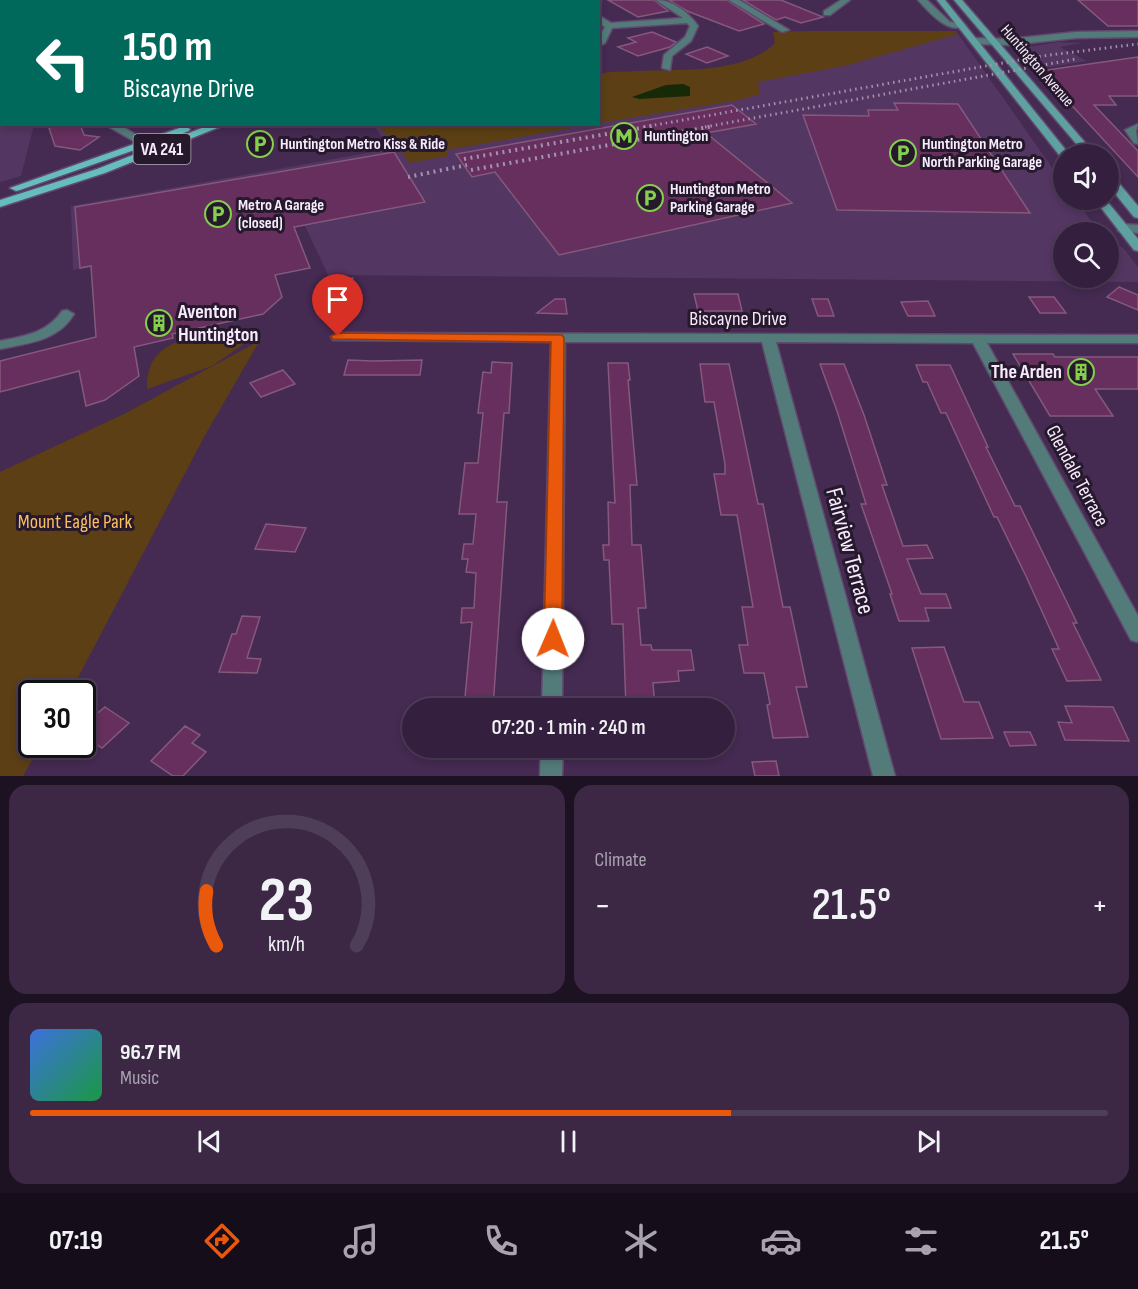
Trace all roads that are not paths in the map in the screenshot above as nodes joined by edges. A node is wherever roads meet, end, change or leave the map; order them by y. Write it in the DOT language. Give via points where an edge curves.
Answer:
graph roads {
  1 [pos="660,0"];
  2 [pos="733,0"];
  3 [pos="846,0"];
  4 [pos="922,0"];
  5 [pos="941,0"];
  6 [pos="958,0"];
  7 [pos="827,13"];
  8 [pos="600,19"];
  9 [pos="690,20"];
  10 [pos="962,25"];
  11 [pos="609,26"];
  12 [pos="785,30"];
  13 [pos="1138,34"];
  14 [pos="994,42"];
  15 [pos="600,43"];
  16 [pos="978,44"];
  17 [pos="667,68"];
  18 [pos="112,126"];
  19 [pos="192,126"];
  20 [pos="217,126"];
  21 [pos="1138,127"];
  22 [pos="1138,141"];
  23 [pos="143,144"];
  24 [pos="1056,144"];
  25 [pos="1081,144"];
  26 [pos="157,150"];
  27 [pos="1119,191"];
  28 [pos="0,193"];
  29 [pos="0,204"];
  30 [pos="1108,210"];
  31 [pos="1138,214"];
  32 [pos="1122,228"];
  33 [pos="1138,229"];
  34 [pos="1138,247"];
  35 [pos="67,314"];
  36 [pos="338,336"];
  37 [pos="558,338"];
  38 [pos="768,338"];
  39 [pos="978,339"];
  40 [pos="1138,339"];
  41 [pos="0,345"];
  42 [pos="1138,634"];
  43 [pos="552,698"];
  44 [pos="552,758"];
  45 [pos="551,776"];
  46 [pos="884,776"];
  1 -- 9 [label="street"];
  2 -- 12 [label="street"];
  3 -- 7 [label="street"];
  4 -- 10 [label="street" via="948,24"];
  5 -- 10 [label="main road, Huntington Avenue"];
  6 -- 14 [label="main road, Huntington Avenue"];
  8 -- 11 [label="street"];
  9 -- 11 [label="street"];
  9 -- 17 [label="street" via="694,33 668,55"];
  10 -- 16 [label="main road, Huntington Avenue"];
  11 -- 15 [label="street"];
  13 -- 14 [label="street"];
  14 -- 16 [label="street"];
  14 -- 25 [label="main road, Huntington Avenue"];
  16 -- 24 [label="main road, Huntington Avenue"];
  18 -- 23 [label="street"];
  19 -- 23 [label="main road, VA 241"];
  20 -- 26 [label="main road, VA 241"];
  21 -- 22 [label="street" via="1130,130"];
  23 -- 26 [label="street"];
  23 -- 28 [label="main road, VA 241"];
  26 -- 29 [label="main road, VA 241"];
  27 -- 31 [label="main road"];
  30 -- 32 [label="main road"];
  32 -- 33 [label="street"];
  32 -- 34 [label="main road"];
  35 -- 41 [label="street" via="60,326 51,331"];
  36 -- 37 [label="street, Biscayne Drive"];
  37 -- 38 [label="street, Biscayne Drive"];
  37 -- 43 [label="street"];
  38 -- 39 [label="street, Biscayne Drive"];
  38 -- 46 [label="street, Fairview Terrace"];
  39 -- 40 [label="street, Biscayne Drive"];
  39 -- 42 [label="street, Glendale Terrace"];
  44 -- 45 [label="street"];
}
